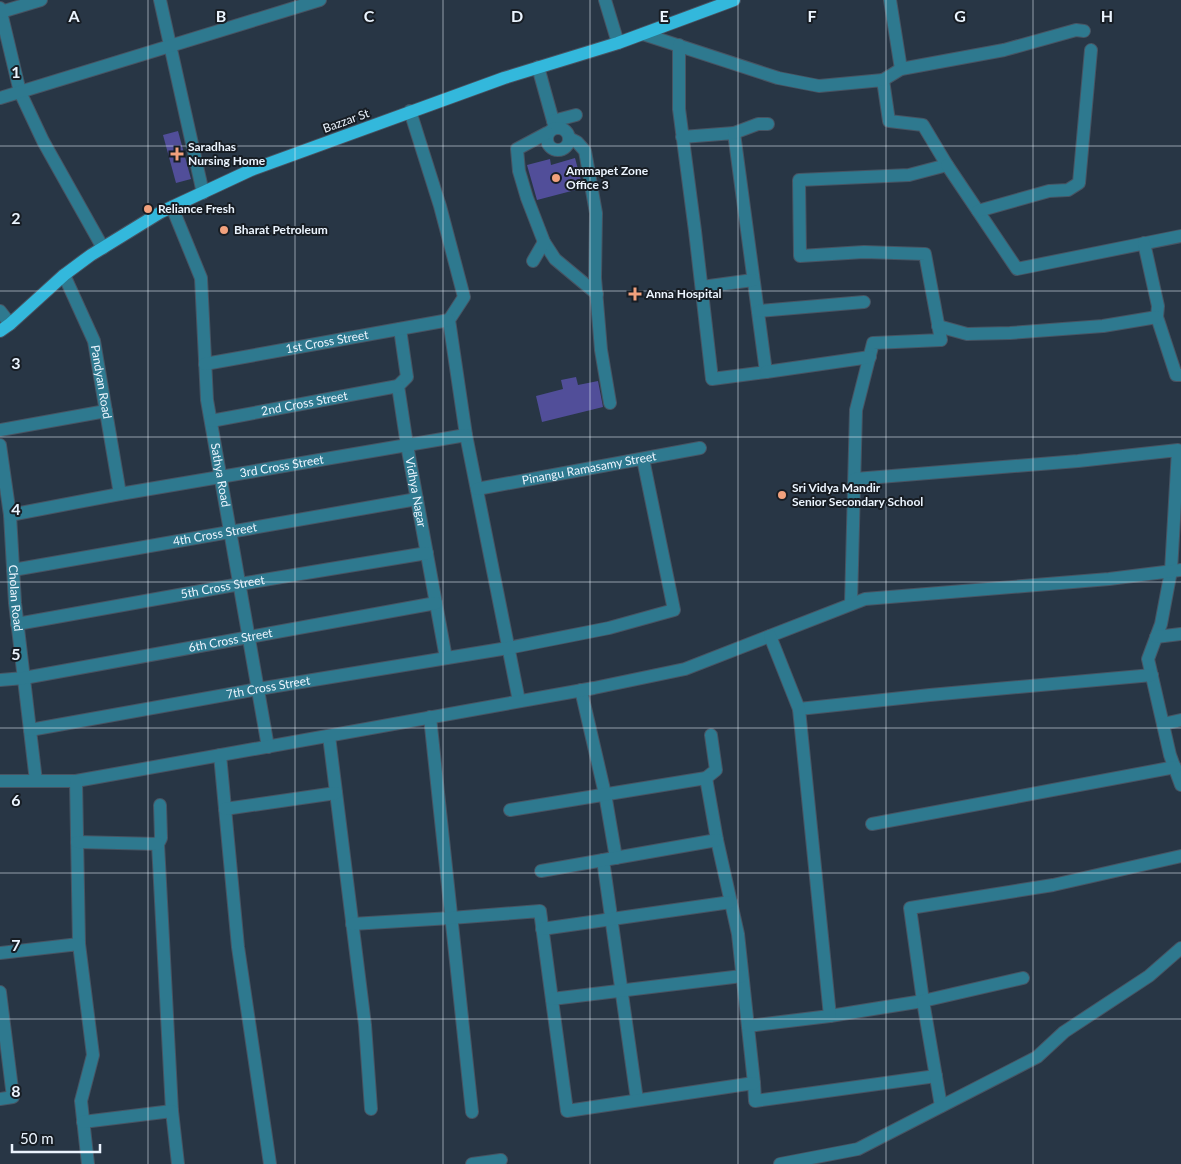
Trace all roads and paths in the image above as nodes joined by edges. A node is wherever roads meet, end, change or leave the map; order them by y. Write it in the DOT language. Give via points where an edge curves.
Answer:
graph roads {
  1 [pos="40,0"];
  2 [pos="160,0"];
  3 [pos="320,0"];
  4 [pos="605,0"];
  5 [pos="734,0"];
  6 [pos="890,0"];
  7 [pos="0,10"];
  8 [pos="1084,31"];
  9 [pos="643,34"];
  10 [pos="618,43"];
  11 [pos="679,45"];
  12 [pos="170,46"];
  13 [pos="1091,50"];
  14 [pos="538,67"];
  15 [pos="901,69"];
  16 [pos="884,80"];
  17 [pos="20,92"];
  18 [pos="0,98"];
  19 [pos="410,111"];
  20 [pos="576,115"];
  21 [pos="768,124"];
  22 [pos="552,127"];
  23 [pos="734,133"];
  24 [pos="682,137"];
  25 [pos="569,138"];
  26 [pos="947,165"];
  27 [pos="203,192"];
  28 [pos="172,207"];
  29 [pos="978,211"];
  30 [pos="1181,236"];
  31 [pos="544,242"];
  32 [pos="1144,243"];
  33 [pos="103,248"];
  34 [pos="532,261"];
  35 [pos="64,275"];
  36 [pos="753,280"];
  37 [pos="702,287"];
  38 [pos="597,294"];
  39 [pos="864,302"];
  40 [pos="0,311"];
  41 [pos="758,311"];
  42 [pos="1157,317"];
  43 [pos="449,320"];
  44 [pos="938,326"];
  45 [pos="5,328"];
  46 [pos="400,329"];
  47 [pos="870,357"];
  48 [pos="205,364"];
  49 [pos="766,372"];
  50 [pos="1181,375"];
  51 [pos="398,386"];
  52 [pos="610,403"];
  53 [pos="106,411"];
  54 [pos="211,421"];
  55 [pos="0,430"];
  56 [pos="466,435"];
  57 [pos="0,445"];
  58 [pos="407,445"];
  59 [pos="700,448"];
  60 [pos="1179,449"];
  61 [pos="643,459"];
  62 [pos="221,477"];
  63 [pos="855,479"];
  64 [pos="477,489"];
  65 [pos="120,494"];
  66 [pos="1178,494"];
  67 [pos="417,499"];
  68 [pos="6,509"];
  69 [pos="231,532"];
  70 [pos="427,553"];
  71 [pos="13,570"];
  72 [pos="1176,570"];
  73 [pos="240,584"];
  74 [pos="436,603"];
  75 [pos="851,604"];
  76 [pos="17,624"];
  77 [pos="1181,634"];
  78 [pos="248,636"];
  79 [pos="770,636"];
  80 [pos="1156,637"];
  81 [pos="508,648"];
  82 [pos="446,658"];
  83 [pos="1152,675"];
  84 [pos="24,678"];
  85 [pos="0,680"];
  86 [pos="258,689"];
  87 [pos="582,690"];
  88 [pos="519,701"];
  89 [pos="799,710"];
  90 [pos="430,717"];
  91 [pos="1181,720"];
  92 [pos="1163,724"];
  93 [pos="30,730"];
  94 [pos="712,735"];
  95 [pos="329,736"];
  96 [pos="268,746"];
  97 [pos="220,755"];
  98 [pos="1174,767"];
  99 [pos="706,778"];
  100 [pos="0,781"];
  101 [pos="36,781"];
  102 [pos="76,781"];
  103 [pos="1181,785"];
  104 [pos="336,793"];
  105 [pos="605,794"];
  106 [pos="160,805"];
  107 [pos="225,809"];
  108 [pos="510,810"];
  109 [pos="872,824"];
  110 [pos="717,840"];
  111 [pos="77,842"];
  112 [pos="158,844"];
  113 [pos="1181,856"];
  114 [pos="616,858"];
  115 [pos="603,860"];
  116 [pos="542,871"];
  117 [pos="731,902"];
  118 [pos="451,918"];
  119 [pos="611,918"];
  120 [pos="352,924"];
  121 [pos="542,929"];
  122 [pos="79,944"];
  123 [pos="1181,948"];
  124 [pos="0,954"];
  125 [pos="742,976"];
  126 [pos="1023,978"];
  127 [pos="622,991"];
  128 [pos="0,992"];
  129 [pos="552,998"];
  130 [pos="923,1001"];
  131 [pos="830,1016"];
  132 [pos="748,1026"];
  133 [pos="936,1076"];
  134 [pos="754,1083"];
  135 [pos="0,1099"];
  136 [pos="637,1100"];
  137 [pos="941,1106"];
  138 [pos="371,1109"];
  139 [pos="172,1111"];
  140 [pos="472,1112"];
  141 [pos="83,1122"];
  142 [pos="501,1160"];
  143 [pos="88,1164"];
  144 [pos="178,1164"];
  145 [pos="270,1164"];
  146 [pos="472,1164"];
  147 [pos="780,1164"];
  1 -- 7 [label="street"];
  2 -- 12 [label="street"];
  3 -- 12 [label="street"];
  4 -- 10 [label="street"];
  5 -- 9 [label="main road, Bazzar St"];
  6 -- 15 [label="street"];
  7 -- 17 [label="street"];
  8 -- 15 [label="street" via="1076,30 1004,50"];
  9 -- 10 [label="main road, Bazzar St"];
  9 -- 11 [label="street"];
  10 -- 14 [label="main road, Bazzar St"];
  11 -- 16 [label="street" via="778,78 818,86"];
  11 -- 24 [label="street"];
  12 -- 17 [label="street"];
  12 -- 27 [label="street"];
  13 -- 29 [label="street" via="1079,183 1068,190 1049,191"];
  14 -- 19 [label="main road, Bazzar St"];
  14 -- 22 [label="street"];
  15 -- 16 [label="street"];
  16 -- 26 [label="street" via="889,121 923,125"];
  17 -- 18 [label="street"];
  17 -- 33 [label="street" via="43,141"];
  19 -- 27 [label="main road, Bazzar St" via="251,170"];
  19 -- 43 [label="street" via="464,297"];
  20 -- 22 [label="street"];
  21 -- 23 [label="street" via="758,124"];
  22 -- 25 [label="street" via="564,129"];
  22 -- 25 [label="street" via="546,137 553,149 564,148"];
  22 -- 31 [label="street" via="517,149 519,171"];
  23 -- 24 [label="street"];
  23 -- 36 [label="street"];
  24 -- 37 [label="street"];
  25 -- 38 [label="street" via="585,150 587,160 596,213"];
  26 -- 29 [label="street"];
  26 -- 44 [label="street" via="909,175 799,180 800,256 864,252 925,254"];
  27 -- 28 [label="main road, Bazzar St"];
  28 -- 33 [label="main road, Bazzar St"];
  28 -- 48 [label="street, Sathya Road" via="201,278"];
  29 -- 32 [label="street" via="1017,268"];
  30 -- 32 [label="street"];
  31 -- 34 [label="street"];
  31 -- 38 [label="street" via="555,259"];
  32 -- 42 [label="street" via="1158,306"];
  33 -- 35 [label="main road, Bazzar St"];
  35 -- 45 [label="main road, Bazzar St"];
  35 -- 53 [label="street, Pandyan Road" via="94,341"];
  36 -- 37 [label="street"];
  36 -- 41 [label="street"];
  37 -- 49 [label="street" via="712,379"];
  38 -- 52 [label="street" via="601,350"];
  39 -- 41 [label="street"];
  40 -- 45 [label="street"];
  41 -- 49 [label="street"];
  42 -- 44 [label="street" via="1102,326 1010,333 967,334"];
  42 -- 50 [label="street" via="1176,375"];
  43 -- 46 [label="street, 1st Cross Street"];
  43 -- 56 [label="street"];
  44 -- 47 [label="street" via="941,340 873,343"];
  46 -- 48 [label="street, 1st Cross Street"];
  46 -- 51 [label="street, Vidhya Nagar" via="407,377"];
  47 -- 49 [label="street"];
  47 -- 63 [label="street" via="856,410"];
  48 -- 54 [label="street, Sathya Road"];
  51 -- 54 [label="street, 2nd Cross Street"];
  51 -- 58 [label="street, Vidhya Nagar"];
  53 -- 55 [label="street"];
  53 -- 65 [label="street, Pandyan Road"];
  54 -- 62 [label="street, Sathya Road"];
  56 -- 58 [label="street, 3rd Cross Street"];
  56 -- 64 [label="street"];
  57 -- 68 [label="street, Cholan Road"];
  58 -- 62 [label="street, 3rd Cross Street"];
  58 -- 67 [label="street, Vidhya Nagar"];
  59 -- 61 [label="street, Pinangu Ramasamy Street"];
  60 -- 63 [label="street"];
  60 -- 66 [label="street"];
  61 -- 64 [label="street, Pinangu Ramasamy Street"];
  61 -- 81 [label="street, 7th Cross Street" via="674,610 609,628"];
  62 -- 65 [label="street, 3rd Cross Street"];
  62 -- 69 [label="street, Sathya Road"];
  63 -- 75 [label="street"];
  64 -- 81 [label="street"];
  65 -- 68 [label="street, 3rd Cross Street"];
  66 -- 72 [label="street"];
  67 -- 69 [label="street, 4th Cross Street"];
  67 -- 70 [label="street, Vidhya Nagar"];
  68 -- 71 [label="street, Cholan Road"];
  69 -- 71 [label="street, 4th Cross Street"];
  69 -- 73 [label="street, Sathya Road"];
  70 -- 73 [label="street, 5th Cross Street"];
  70 -- 74 [label="street, Vidhya Nagar"];
  71 -- 76 [label="street, Cholan Road"];
  72 -- 75 [label="street" via="1109,579 865,599"];
  72 -- 80 [label="street"];
  73 -- 76 [label="street, 5th Cross Street"];
  73 -- 78 [label="street, Sathya Road"];
  74 -- 78 [label="street, 6th Cross Street"];
  74 -- 82 [label="street, Vidhya Nagar"];
  75 -- 79 [label="street"];
  76 -- 84 [label="street, Cholan Road"];
  77 -- 80 [label="street"];
  78 -- 84 [label="street, 6th Cross Street"];
  78 -- 86 [label="street, Sathya Road"];
  79 -- 87 [label="street" via="685,669"];
  79 -- 89 [label="street"];
  80 -- 83 [label="street" via="1148,659"];
  81 -- 82 [label="street, 7th Cross Street"];
  81 -- 88 [label="street"];
  82 -- 86 [label="street, 7th Cross Street"];
  83 -- 89 [label="street"];
  83 -- 92 [label="street"];
  84 -- 85 [label="street, 6th Cross Street"];
  84 -- 93 [label="street, Cholan Road"];
  86 -- 93 [label="street, 7th Cross Street"];
  86 -- 96 [label="street, Sathya Road"];
  87 -- 88 [label="street"];
  87 -- 105 [label="street"];
  88 -- 90 [label="street"];
  89 -- 131 [label="street"];
  90 -- 95 [label="street"];
  90 -- 118 [label="street"];
  91 -- 92 [label="street"];
  92 -- 98 [label="street"];
  93 -- 101 [label="street, Cholan Road"];
  94 -- 99 [label="street" via="716,770"];
  95 -- 96 [label="street"];
  95 -- 104 [label="street"];
  96 -- 97 [label="street"];
  97 -- 102 [label="street"];
  97 -- 107 [label="street"];
  98 -- 103 [label="street"];
  98 -- 109 [label="street"];
  99 -- 105 [label="street"];
  99 -- 110 [label="street"];
  100 -- 101 [label="street"];
  101 -- 102 [label="street"];
  102 -- 111 [label="street"];
  104 -- 107 [label="street"];
  104 -- 120 [label="street"];
  105 -- 108 [label="street"];
  105 -- 114 [label="street"];
  106 -- 112 [label="street" via="161,838"];
  107 -- 145 [label="street" via="238,947"];
  110 -- 114 [label="street"];
  110 -- 117 [label="street"];
  111 -- 112 [label="street"];
  111 -- 122 [label="street"];
  112 -- 139 [label="street"];
  113 -- 130 [label="street" via="1053,885 910,908"];
  114 -- 115 [label="street"];
  115 -- 116 [label="street"];
  115 -- 119 [label="street"];
  117 -- 119 [label="street"];
  117 -- 125 [label="street"];
  118 -- 120 [label="street"];
  118 -- 121 [label="street" via="540,911"];
  118 -- 140 [label="street"];
  119 -- 121 [label="street"];
  119 -- 127 [label="street"];
  120 -- 138 [label="street" via="365,1025"];
  121 -- 129 [label="street"];
  122 -- 124 [label="street"];
  122 -- 141 [label="street" via="93,1055 81,1101"];
  123 -- 137 [label="street" via="1149,976 1064,1032 1037,1057"];
  125 -- 127 [label="street"];
  125 -- 132 [label="street"];
  126 -- 130 [label="street"];
  127 -- 129 [label="street"];
  127 -- 136 [label="street"];
  128 -- 135 [label="street" via="13,1097"];
  129 -- 136 [label="street" via="567,1111"];
  130 -- 131 [label="street"];
  130 -- 133 [label="street"];
  131 -- 132 [label="street"];
  132 -- 134 [label="street"];
  133 -- 134 [label="street" via="755,1101"];
  133 -- 137 [label="street"];
  134 -- 136 [label="street"];
  137 -- 147 [label="street" via="858,1149"];
  139 -- 141 [label="street"];
  139 -- 144 [label="street"];
  141 -- 143 [label="street"];
  142 -- 146 [label="street"];
}
